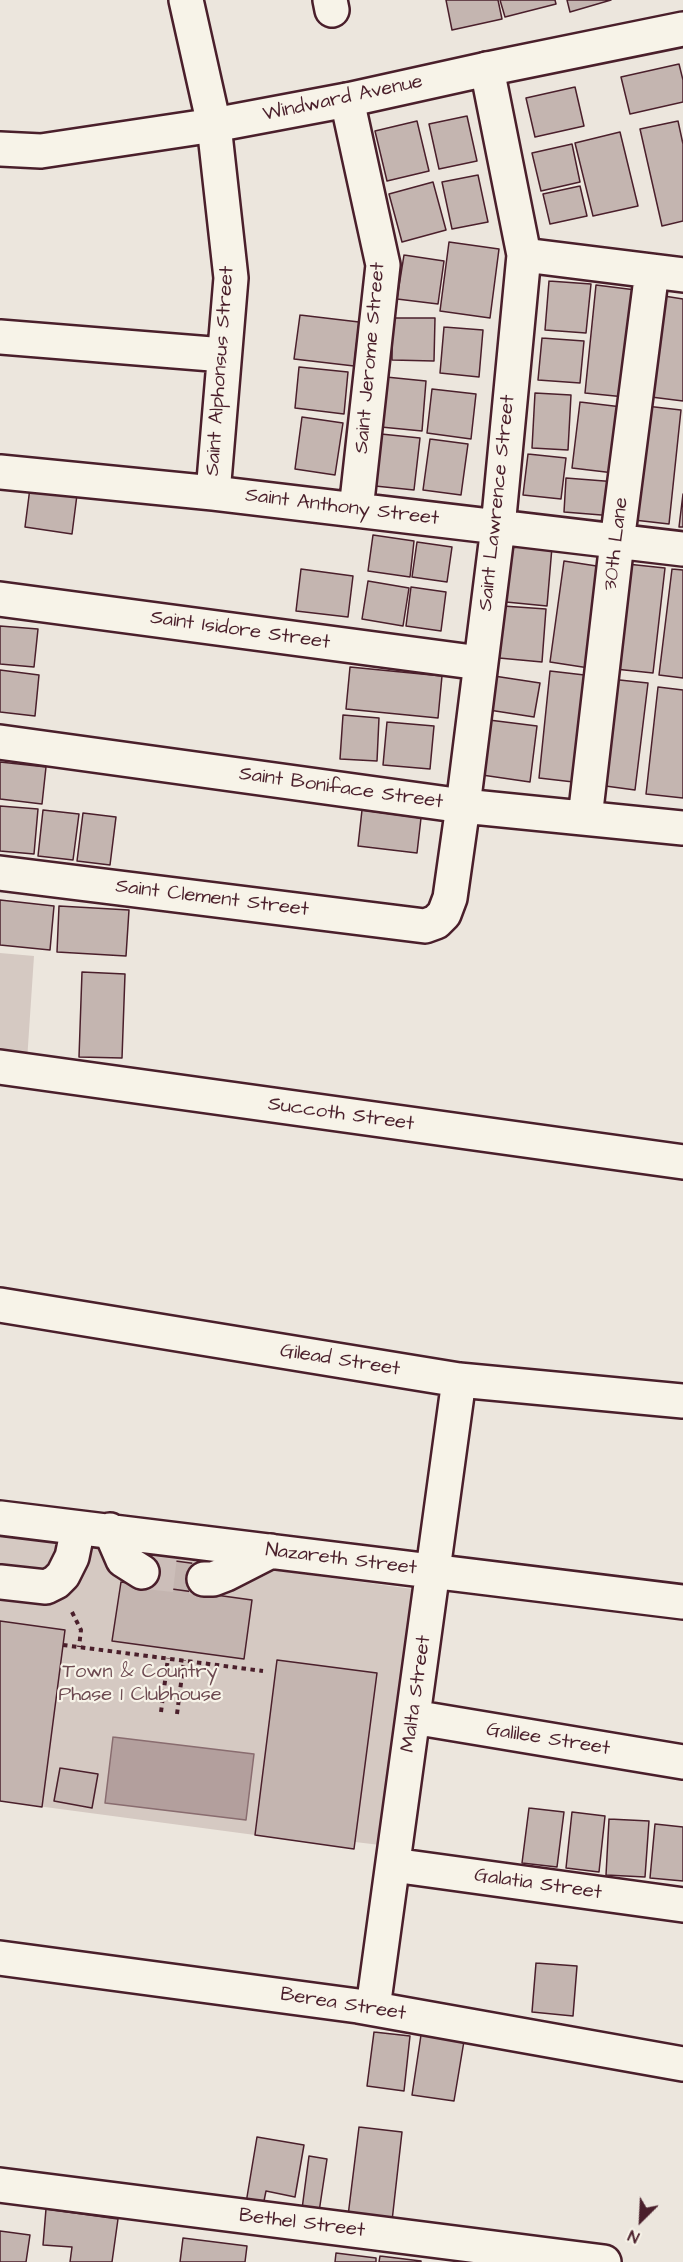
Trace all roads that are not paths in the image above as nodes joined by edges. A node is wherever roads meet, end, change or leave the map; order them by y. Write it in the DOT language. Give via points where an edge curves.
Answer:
graph roads {
  1 [pos="186,0"];
  2 [pos="683,29"];
  3 [pos="487,69"];
  4 [pos="347,100"];
  5 [pos="214,125"];
  6 [pos="0,149"];
  7 [pos="524,255"];
  8 [pos="668,273"];
  9 [pos="0,337"];
  10 [pos="224,355"];
  11 [pos="0,472"];
  12 [pos="213,493"];
  13 [pos="356,510"];
  14 [pos="498,527"];
  15 [pos="617,542"];
  16 [pos="683,549"];
  17 [pos="0,598"];
  18 [pos="480,663"];
  19 [pos="0,742"];
  20 [pos="463,806"];
  21 [pos="585,818"];
  22 [pos="683,828"];
  23 [pos="0,873"];
  24 [pos="425,926"];
  25 [pos="0,1067"];
  26 [pos="683,1162"];
  27 [pos="0,1305"];
  28 [pos="459,1380"];
  29 [pos="683,1401"];
  30 [pos="0,1518"];
  31 [pos="78,1528"];
  32 [pos="110,1530"];
  33 [pos="271,1551"];
  34 [pos="142,1572"];
  35 [pos="434,1572"];
  36 [pos="204,1579"];
  37 [pos="0,1582"];
  38 [pos="683,1602"];
  39 [pos="413,1717"];
  40 [pos="683,1762"];
  41 [pos="393,1865"];
  42 [pos="683,1905"];
  43 [pos="0,1958"];
  44 [pos="373,2008"];
  45 [pos="683,2064"];
  46 [pos="0,2185"];
  47 [pos="604,2262"];
  1 -- 5 [label="street, Saint Alphonsus Street"];
  2 -- 3 [label="street, Windward Avenue"];
  3 -- 4 [label="street, Windward Avenue"];
  3 -- 7 [label="street, Saint Lawrence Street"];
  4 -- 5 [label="street, Windward Avenue"];
  4 -- 13 [label="street, Saint Jerome Street" via="383,265"];
  5 -- 6 [label="street, Windward Avenue" via="40,151"];
  5 -- 10 [label="street, Saint Alphonsus Street" via="231,278"];
  7 -- 8 [label="street"];
  7 -- 14 [label="street, Saint Lawrence Street"];
  8 -- 15 [label="street, 30th Lane"];
  9 -- 10 [label="street"];
  10 -- 12 [label="street, Saint Alphonsus Street"];
  11 -- 12 [label="street, Saint Anthony Street"];
  12 -- 13 [label="street, Saint Anthony Street"];
  13 -- 14 [label="street, Saint Anthony Street"];
  14 -- 15 [label="street, Saint Anthony Street"];
  14 -- 18 [label="street, Saint Lawrence Street"];
  15 -- 16 [label="street, Saint Anthony Street"];
  15 -- 21 [label="street, 30th Lane"];
  17 -- 18 [label="street, Saint Isidore Street"];
  18 -- 20 [label="street, Saint Lawrence Street"];
  19 -- 20 [label="street, Saint Boniface Street"];
  20 -- 21 [label="street, Saint Boniface Street"];
  20 -- 24 [label="street, Saint Lawrence Street" via="450,898 444,914"];
  21 -- 22 [label="street, Saint Boniface Street"];
  23 -- 24 [label="street, Saint Clement Street"];
  25 -- 26 [label="street, Succoth Street"];
  27 -- 28 [label="street, Gilead Street"];
  28 -- 29 [label="street, Gilead Street"];
  28 -- 35 [label="street, Malta Street"];
  30 -- 31 [label="street, Nazareth Street"];
  31 -- 32 [label="street, Nazareth Street"];
  31 -- 37 [label="street" via="72,1557 56,1582 46,1587"];
  32 -- 33 [label="street, Nazareth Street"];
  32 -- 34 [label="street" via="123,1560"];
  33 -- 35 [label="street, Nazareth Street"];
  33 -- 36 [label="street" via="226,1574"];
  35 -- 38 [label="street, Nazareth Street"];
  35 -- 39 [label="street, Malta Street"];
  39 -- 40 [label="street, Galilee Street"];
  39 -- 41 [label="street, Malta Street"];
  41 -- 42 [label="street, Galatia Street"];
  41 -- 44 [label="street, Malta Street"];
  43 -- 44 [label="street, Berea Street"];
  44 -- 45 [label="street, Berea Street"];
  46 -- 47 [label="street, Bethel Street"];
}
